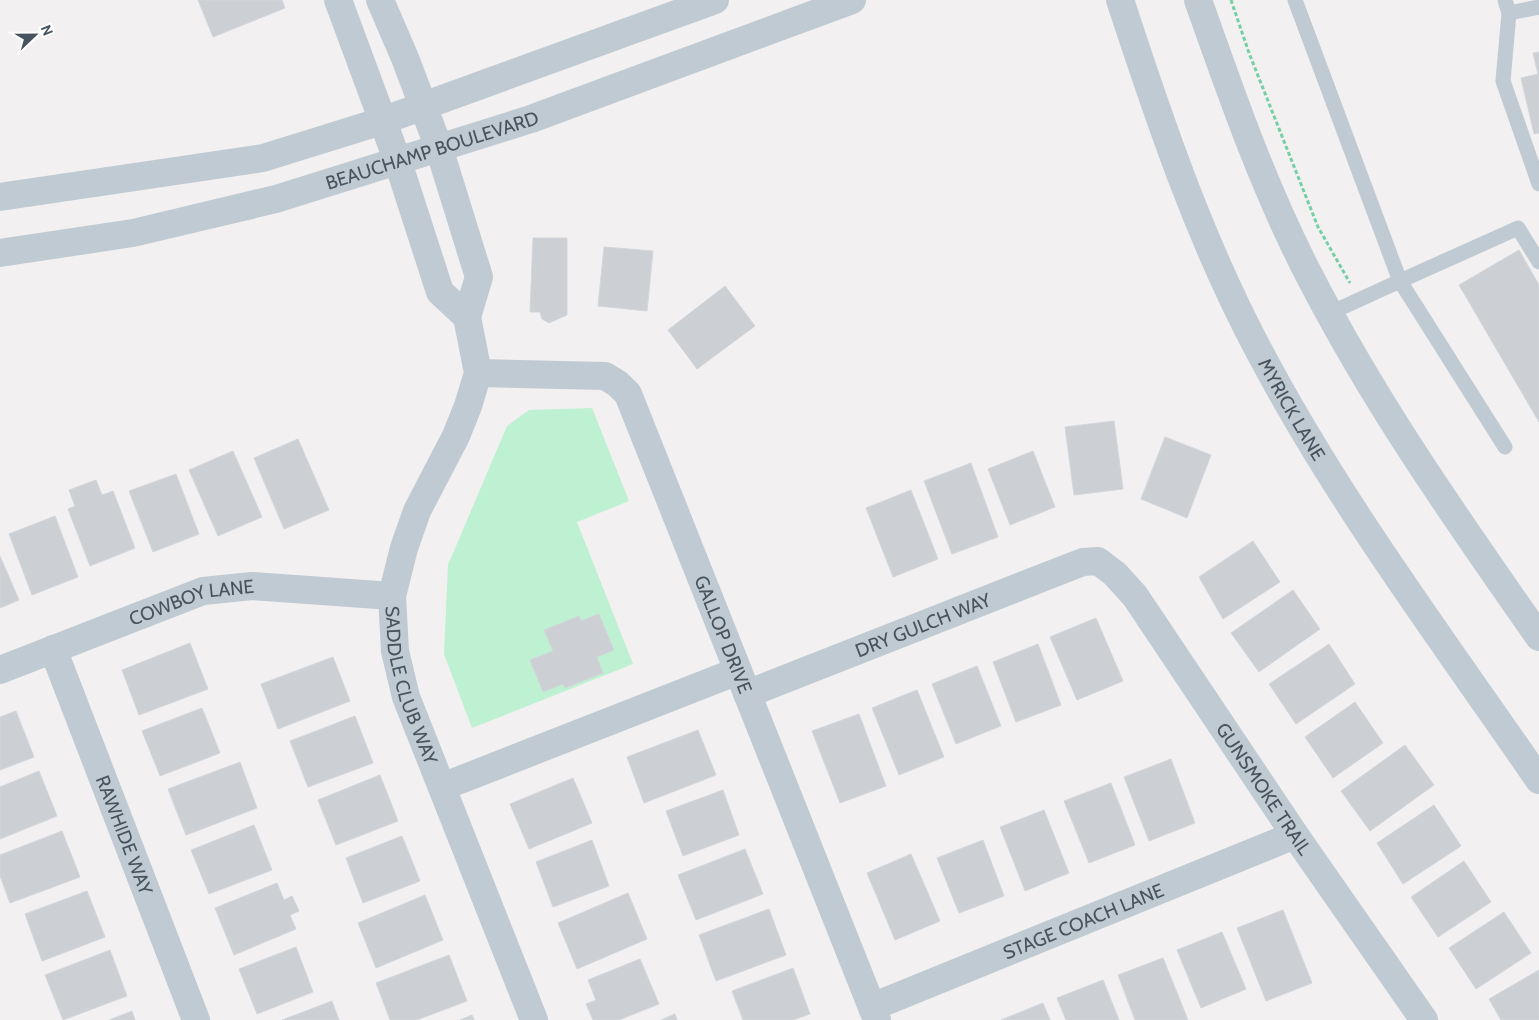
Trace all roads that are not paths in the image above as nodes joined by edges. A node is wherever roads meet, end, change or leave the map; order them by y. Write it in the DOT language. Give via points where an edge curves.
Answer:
graph roads {
  1 [pos="338,0"];
  2 [pos="380,0"];
  3 [pos="715,0"];
  4 [pos="852,0"];
  5 [pos="1120,0"];
  6 [pos="1198,0"];
  7 [pos="1295,0"];
  8 [pos="1507,6"];
  9 [pos="1539,7"];
  10 [pos="423,107"];
  11 [pos="382,121"];
  12 [pos="439,148"];
  13 [pos="398,162"];
  14 [pos="1539,184"];
  15 [pos="0,197"];
  16 [pos="0,252"];
  17 [pos="1539,262"];
  18 [pos="1400,281"];
  19 [pos="1330,313"];
  20 [pos="466,317"];
  21 [pos="478,373"];
  22 [pos="1505,447"];
  23 [pos="1098,560"];
  24 [pos="392,596"];
  25 [pos="1539,637"];
  26 [pos="53,649"];
  27 [pos="0,670"];
  28 [pos="743,683"];
  29 [pos="1539,780"];
  30 [pos="442,787"];
  31 [pos="1295,835"];
  32 [pos="874,1013"];
  33 [pos="196,1020"];
  34 [pos="534,1020"];
  35 [pos="1424,1020"];
  1 -- 11 [label="street"];
  2 -- 10 [label="street"];
  3 -- 10 [label="street"];
  4 -- 12 [label="street, BEAUCHAMP BOULEVARD" via="532,119"];
  5 -- 29 [label="street, MYRICK LANE" via="1187,196 1258,350 1359,520"];
  6 -- 19 [label="street" via="1280,216"];
  7 -- 18 [label="lane"];
  8 -- 9 [label="lane"];
  8 -- 14 [label="lane" via="1503,81"];
  10 -- 11 [label="street"];
  10 -- 12 [label="street"];
  11 -- 13 [label="street"];
  11 -- 15 [label="street" via="263,158"];
  12 -- 13 [label="street, BEAUCHAMP BOULEVARD"];
  12 -- 20 [label="street" via="479,277"];
  13 -- 16 [label="street, BEAUCHAMP BOULEVARD" via="276,199 133,233"];
  13 -- 20 [label="street" via="440,292"];
  17 -- 18 [label="lane" via="1518,228"];
  18 -- 19 [label="lane"];
  18 -- 22 [label="lane"];
  19 -- 25 [label="street" via="1376,397 1415,458"];
  20 -- 21 [label="street"];
  21 -- 24 [label="street, SADDLE CLUB WAY" via="456,436 417,511"];
  21 -- 28 [label="street, GALLOP DRIVE" via="604,376 628,394"];
  23 -- 28 [label="street, DRY GULCH WAY" via="1083,562"];
  23 -- 31 [label="street, GUNSMOKE TRAIL" via="1135,596"];
  24 -- 26 [label="street, COWBOY LANE" via="252,586 203,591"];
  24 -- 30 [label="street, SADDLE CLUB WAY" via="395,651 406,697"];
  26 -- 27 [label="street, COWBOY LANE"];
  26 -- 33 [label="street, RAWHIDE WAY"];
  28 -- 30 [label="street, DRY GULCH WAY"];
  28 -- 32 [label="street, GALLOP DRIVE"];
  30 -- 34 [label="street, SADDLE CLUB WAY"];
  31 -- 32 [label="street, STAGE COACH LANE"];
  31 -- 35 [label="street, GUNSMOKE TRAIL"];
}
